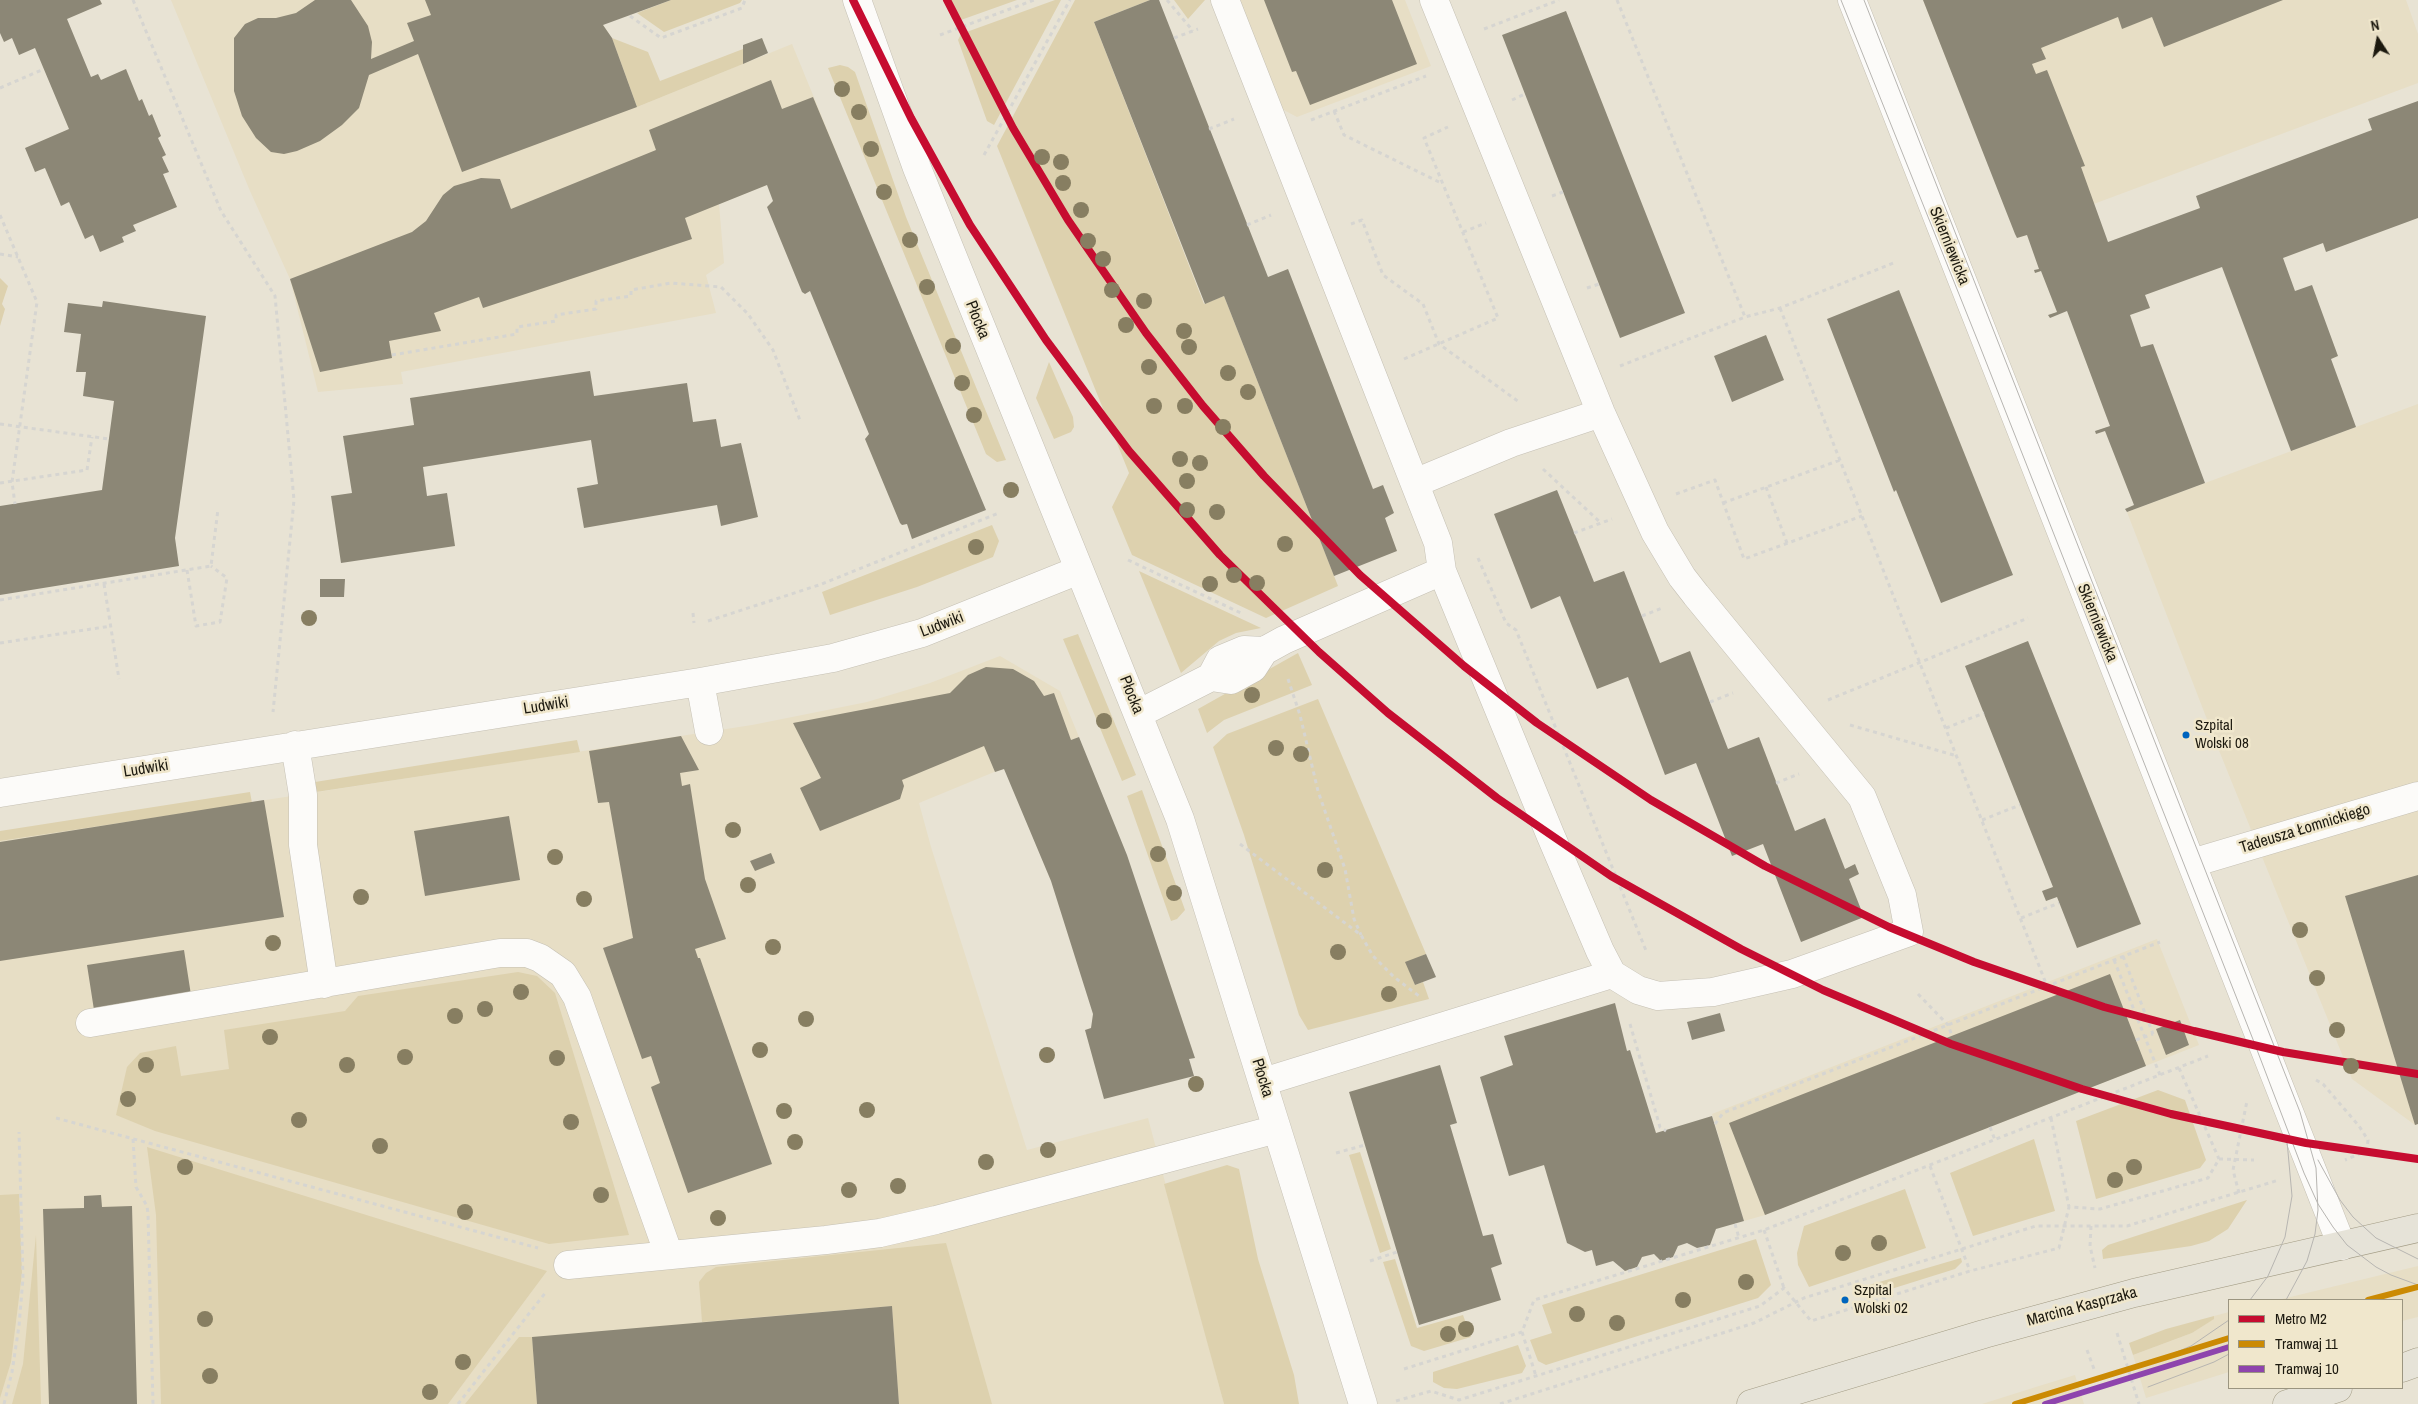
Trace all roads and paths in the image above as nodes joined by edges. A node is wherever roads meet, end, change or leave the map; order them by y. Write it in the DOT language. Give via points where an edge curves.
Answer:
graph roads {
  1 [pos="134,0"];
  2 [pos="745,0"];
  3 [pos="857,0"];
  4 [pos="1034,0"];
  5 [pos="1070,0"];
  6 [pos="1168,0"];
  7 [pos="1225,0"];
  8 [pos="1434,0"];
  9 [pos="1559,0"];
  10 [pos="1617,0"];
  11 [pos="1852,0"];
  12 [pos="630,16"];
  13 [pos="1193,31"];
  14 [pos="940,35"];
  15 [pos="1455,52"];
  16 [pos="44,69"];
  17 [pos="0,88"];
  18 [pos="1334,111"];
  19 [pos="1480,112"];
  20 [pos="1278,133"];
  21 [pos="984,155"];
  22 [pos="1443,184"];
  23 [pos="0,215"];
  24 [pos="1318,237"];
  25 [pos="0,254"];
  26 [pos="18,257"];
  27 [pos="1896,262"];
  28 [pos="1780,308"];
  29 [pos="1745,317"];
  30 [pos="1439,344"];
  31 [pos="392,355"];
  32 [pos="1372,373"];
  33 [pos="1588,378"];
  34 [pos="1601,413"];
  35 [pos="802,423"];
  36 [pos="0,424"];
  37 [pos="19,427"];
  38 [pos="1554,427"];
  39 [pos="92,437"];
  40 [pos="109,439"];
  41 [pos="1511,443"];
  42 [pos="1840,460"];
  43 [pos="12,482"];
  44 [pos="0,483"];
  45 [pos="1414,483"];
  46 [pos="1766,487"];
  47 [pos="1723,503"];
  48 [pos="15,504"];
  49 [pos="1644,507"];
  50 [pos="218,510"];
  51 [pos="999,513"];
  52 [pos="1862,516"];
  53 [pos="1601,523"];
  54 [pos="1787,543"];
  55 [pos="1475,552"];
  56 [pos="1128,560"];
  57 [pos="210,566"];
  58 [pos="187,570"];
  59 [pos="1079,570"];
  60 [pos="1442,571"];
  61 [pos="104,584"];
  62 [pos="0,600"];
  63 [pos="693,613"];
  64 [pos="1248,616"];
  65 [pos="2028,618"];
  66 [pos="708,621"];
  67 [pos="694,623"];
  68 [pos="111,626"];
  69 [pos="0,643"];
  70 [pos="1266,650"];
  71 [pos="1920,662"];
  72 [pos="119,679"];
  73 [pos="700,682"];
  74 [pos="1829,700"];
  75 [pos="273,712"];
  76 [pos="1984,713"];
  77 [pos="1138,714"];
  78 [pos="1847,724"];
  79 [pos="1946,728"];
  80 [pos="709,732"];
  81 [pos="295,745"];
  82 [pos="1957,756"];
  83 [pos="0,793"];
  84 [pos="2418,796"];
  85 [pos="2020,805"];
  86 [pos="1982,820"];
  87 [pos="1240,844"];
  88 [pos="2192,863"];
  89 [pos="2059,903"];
  90 [pos="2021,918"];
  91 [pos="1361,936"];
  92 [pos="2160,942"];
  93 [pos="2123,956"];
  94 [pos="1649,957"];
  95 [pos="2114,960"];
  96 [pos="1612,974"];
  97 [pos="324,984"];
  98 [pos="2047,986"];
  99 [pos="1918,994"];
  100 [pos="1422,998"];
  101 [pos="90,1023"];
  102 [pos="1630,1023"];
  103 [pos="1948,1025"];
  104 [pos="1952,1036"];
  105 [pos="2136,1040"];
  106 [pos="2267,1052"];
  107 [pos="2208,1056"];
  108 [pos="2179,1068"];
  109 [pos="2160,1075"];
  110 [pos="2314,1079"];
  111 [pos="1263,1082"];
  112 [pos="56,1118"];
  113 [pos="2051,1118"];
  114 [pos="1715,1124"];
  115 [pos="1990,1127"];
  116 [pos="1277,1129"];
  117 [pos="1666,1131"];
  118 [pos="19,1132"];
  119 [pos="133,1138"];
  120 [pos="1995,1140"];
  121 [pos="1365,1145"];
  122 [pos="1336,1153"];
  123 [pos="2349,1158"];
  124 [pos="2219,1159"];
  125 [pos="2254,1160"];
  126 [pos="2235,1161"];
  127 [pos="1930,1166"];
  128 [pos="2252,1189"];
  129 [pos="2239,1193"];
  130 [pos="2069,1207"];
  131 [pos="1735,1224"];
  132 [pos="2065,1225"];
  133 [pos="2091,1226"];
  134 [pos="2418,1228"];
  135 [pos="1764,1230"];
  136 [pos="1739,1238"];
  137 [pos="2342,1246"];
  138 [pos="1962,1249"];
  139 [pos="1397,1252"];
  140 [pos="669,1255"];
  141 [pos="1370,1261"];
  142 [pos="2093,1263"];
  143 [pos="568,1265"];
  144 [pos="1970,1271"];
  145 [pos="1784,1288"];
  146 [pos="1796,1303"];
  147 [pos="1522,1332"];
  148 [pos="2119,1340"];
  149 [pos="2087,1350"];
  150 [pos="2418,1362"];
  151 [pos="2403,1368"];
  152 [pos="1404,1369"];
  153 [pos="2094,1369"];
  154 [pos="1536,1376"];
  155 [pos="2335,1389"];
  156 [pos="1392,1403"];
  157 [pos="1508,1403"];
  158 [pos="4,1404"];
  159 [pos="153,1404"];
  160 [pos="458,1404"];
  161 [pos="1363,1404"];
  162 [pos="1500,1404"];
  163 [pos="1752,1404"];
  164 [pos="2139,1404"];
  165 [pos="2288,1404"];
  1 -- 75 [label="path" via="221,211 275,296 294,500"];
  2 -- 12 [label="path" via="742,8 661,38"];
  3 -- 59 [label="street, Płocka" via="917,168"];
  4 -- 14 [label="path"];
  5 -- 21 [label="path"];
  6 -- 13 [label="path"];
  7 -- 20 [label="street"];
  8 -- 15 [label="street"];
  9 -- 15 [label="path"];
  10 -- 29 [label="path"];
  11 -- 88 [label="street, Skierniewicka"];
  15 -- 18 [label="path"];
  15 -- 19 [label="street"];
  16 -- 17 [label="path"];
  18 -- 20 [label="path"];
  18 -- 22 [label="path" via="1344,136"];
  19 -- 22 [label="path" via="1424,138"];
  19 -- 33 [label="street"];
  20 -- 24 [label="street"];
  22 -- 30 [label="path" via="1498,318"];
  23 -- 26 [label="path"];
  24 -- 30 [label="path" via="1362,220 1384,275 1423,304"];
  24 -- 32 [label="street"];
  25 -- 26 [label="path"];
  26 -- 37 [label="path" via="37,302"];
  27 -- 28 [label="path"];
  28 -- 29 [label="path"];
  28 -- 42 [label="path"];
  29 -- 33 [label="path"];
  30 -- 32 [label="path"];
  30 -- 38 [label="path"];
  31 -- 35 [label="path" via="517,334 517,327 556,321 556,315 596,309 596,302 631,296 632,290 671,284 721,287 748,314 773,350"];
  32 -- 45 [label="street"];
  33 -- 34 [label="street"];
  34 -- 38 [label="street"];
  34 -- 49 [label="street"];
  36 -- 37 [label="path"];
  37 -- 39 [label="path"];
  37 -- 43 [label="path"];
  38 -- 41 [label="street"];
  39 -- 40 [label="path"];
  39 -- 43 [label="path" via="87,470"];
  41 -- 45 [label="street"];
  41 -- 53 [label="path" via="1557,480"];
  42 -- 46 [label="path"];
  42 -- 52 [label="path"];
  43 -- 44 [label="path"];
  43 -- 48 [label="path"];
  45 -- 60 [label="street" via="1438,543"];
  46 -- 47 [label="path"];
  46 -- 54 [label="path"];
  47 -- 49 [label="path" via="1715,480"];
  47 -- 54 [label="path" via="1744,559"];
  49 -- 96 [label="street" via="1682,577 1862,797 1902,895 1909,932 1792,974 1713,992 1658,996 1638,990"];
  50 -- 57 [label="path"];
  51 -- 66 [label="path" via="818,585"];
  52 -- 54 [label="path"];
  52 -- 71 [label="path"];
  55 -- 94 [label="path" via="1506,622 1516,630"];
  56 -- 64 [label="path"];
  57 -- 58 [label="path"];
  57 -- 58 [label="path" via="227,578 220,622 196,626"];
  58 -- 61 [label="path"];
  59 -- 73 [label="street, Ludwiki" via="922,633 833,658"];
  59 -- 77 [label="street, Płocka"];
  60 -- 70 [label="street"];
  60 -- 96 [label="street"];
  61 -- 62 [label="path"];
  61 -- 68 [label="path"];
  63 -- 67 [label="path"];
  65 -- 71 [label="path"];
  68 -- 69 [label="path"];
  68 -- 72 [label="path"];
  70 -- 77 [label="street" via="1253,668 1231,680 1211,676"];
  70 -- 91 [label="path" via="1292,685 1318,792 1338,847 1354,919"];
  71 -- 74 [label="path"];
  71 -- 79 [label="path"];
  73 -- 80 [label="street"];
  73 -- 81 [label="street, Ludwiki"];
  76 -- 79 [label="path"];
  77 -- 111 [label="street, Płocka" via="1195,864"];
  78 -- 82 [label="path"];
  79 -- 82 [label="path"];
  81 -- 83 [label="street, Ludwiki"];
  81 -- 97 [label="street" via="303,795 303,845"];
  82 -- 86 [label="path"];
  84 -- 88 [label="street, Tadeusza Łomnickiego"];
  85 -- 86 [label="path"];
  86 -- 90 [label="path"];
  87 -- 91 [label="path"];
  88 -- 106 [label="street, Skierniewicka"];
  89 -- 90 [label="path"];
  90 -- 98 [label="path"];
  91 -- 100 [label="path" via="1373,956"];
  92 -- 93 [label="path"];
  93 -- 95 [label="path"];
  93 -- 105 [label="path, bridge" via="2153,1034"];
  95 -- 98 [label="path"];
  95 -- 109 [label="path"];
  96 -- 111 [label="street"];
  97 -- 101 [label="street"];
  97 -- 140 [label="street" via="513,952 552,964 563,974 577,997"];
  98 -- 103 [label="path"];
  99 -- 103 [label="path"];
  102 -- 117 [label="path" via="1660,1127"];
  103 -- 104 [label="path"];
  103 -- 114 [label="path" via="1723,1113"];
  106 -- 126 [label="path" via="2245,1106"];
  106 -- 137 [label="street, Skierniewicka"];
  107 -- 108 [label="path"];
  108 -- 109 [label="path"];
  108 -- 124 [label="path"];
  109 -- 113 [label="path"];
  110 -- 123 [label="path" via="2323,1084 2368,1140 2367,1150"];
  111 -- 116 [label="street, Płocka"];
  112 -- 119 [label="path"];
  113 -- 120 [label="path"];
  113 -- 130 [label="path"];
  115 -- 120 [label="path"];
  116 -- 140 [label="street" via="909,1227 835,1239"];
  116 -- 161 [label="street, Płocka"];
  118 -- 158 [label="path" via="23,1278 20,1326"];
  119 -- 143 [label="path" via="522,1243"];
  119 -- 159 [label="path" via="136,1187 148,1214"];
  120 -- 127 [label="path"];
  121 -- 122 [label="path"];
  124 -- 126 [label="path"];
  124 -- 130 [label="path" via="2208,1178 2100,1209"];
  125 -- 126 [label="path"];
  126 -- 129 [label="path" via="2234,1175"];
  127 -- 135 [label="path"];
  127 -- 138 [label="path"];
  128 -- 129 [label="path"];
  129 -- 133 [label="path" via="2127,1226"];
  130 -- 132 [label="path"];
  131 -- 136 [label="path"];
  132 -- 133 [label="path"];
  132 -- 138 [label="path" via="2036,1226"];
  132 -- 144 [label="path" via="2059,1248"];
  133 -- 142 [label="path"];
  134 -- 137 [label="main road, Marcina Kasprzaka"];
  135 -- 136 [label="path"];
  135 -- 145 [label="path"];
  136 -- 147 [label="path" via="1534,1300"];
  137 -- 163 [label="main road, Marcina Kasprzaka" via="2075,1308"];
  138 -- 144 [label="path"];
  138 -- 146 [label="path"];
  139 -- 141 [label="path"];
  140 -- 143 [label="street"];
  143 -- 160 [label="path"];
  144 -- 146 [label="path" via="1811,1321"];
  145 -- 146 [label="path"];
  145 -- 154 [label="path" via="1760,1306"];
  146 -- 157 [label="path" via="1754,1323"];
  147 -- 152 [label="path"];
  147 -- 154 [label="path"];
  148 -- 164 [label="path"];
  149 -- 153 [label="path"];
  150 -- 151 [label="main road"];
  154 -- 156 [label="path" via="1459,1400 1431,1391"];
  155 -- 165 [label="main road"];
  157 -- 162 [label="path"];
}
